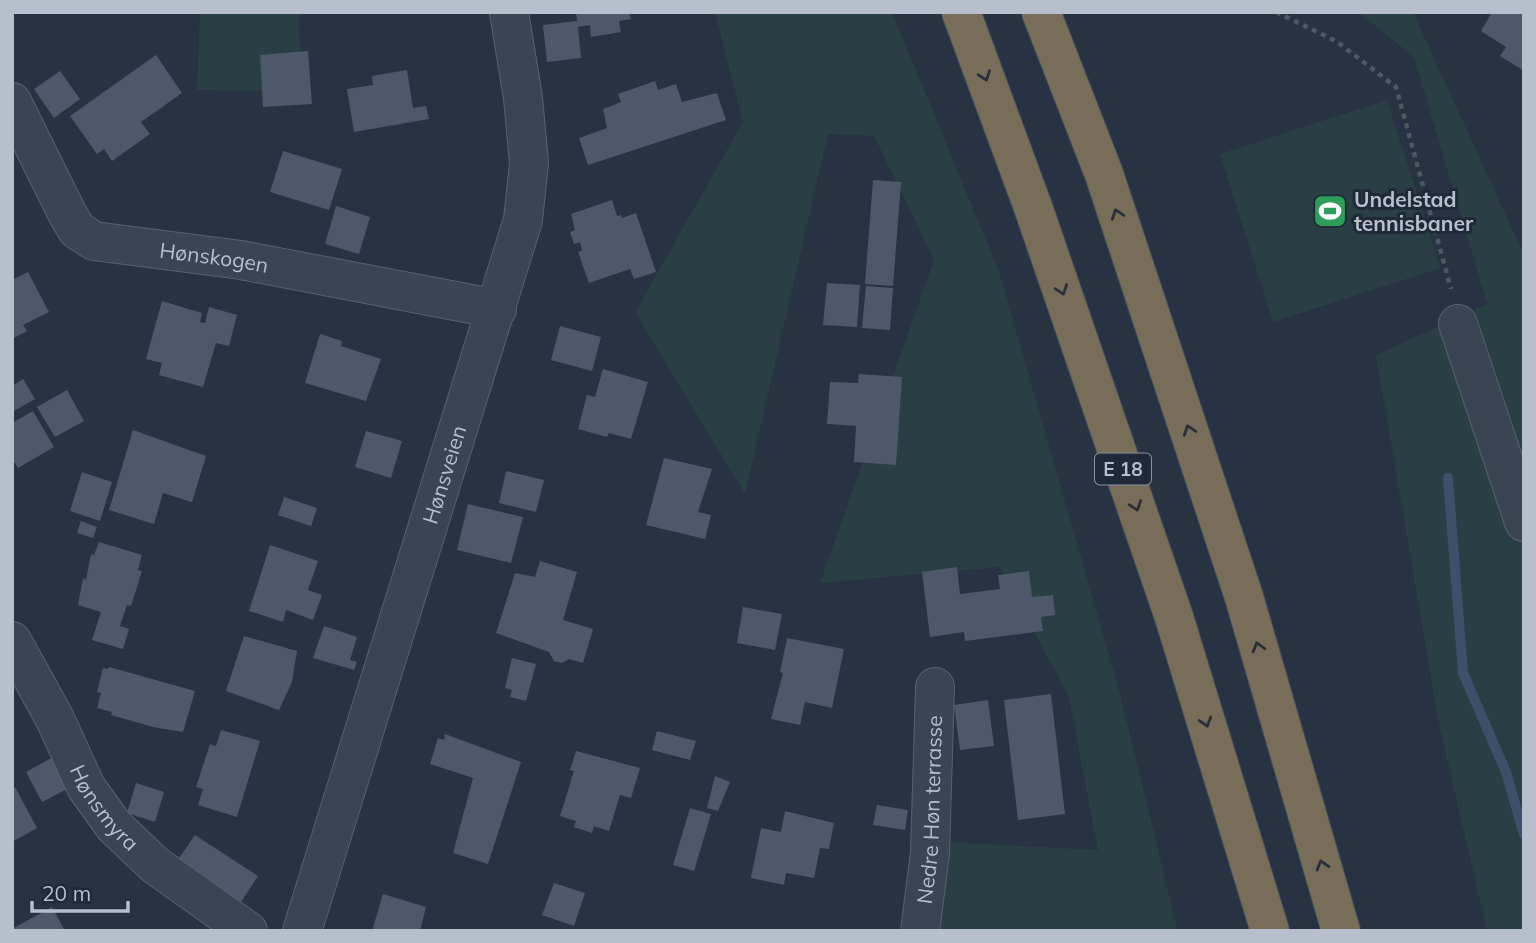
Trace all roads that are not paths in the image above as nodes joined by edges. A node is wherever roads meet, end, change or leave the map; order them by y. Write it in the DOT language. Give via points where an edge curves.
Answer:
graph roads {
  1 [pos="509,12"];
  2 [pos="961,12"];
  3 [pos="1041,12"];
  4 [pos="12,102"];
  5 [pos="497,309"];
  6 [pos="1458,324"];
  7 [pos="1524,522"];
  8 [pos="12,641"];
  9 [pos="936,687"];
  10 [pos="248,931"];
  11 [pos="302,931"];
  12 [pos="920,931"];
  13 [pos="1270,931"];
  14 [pos="1341,931"];
  1 -- 5 [label="street, Hønsveien" via="529,163 523,220"];
  2 -- 13 [label="highway, E 18, one-way" via="1174,617"];
  14 -- 3 [label="highway, one-way" via="1244,597 1104,174"];
  4 -- 5 [label="street, Hønskogen" via="67,214 77,230 94,241 241,260"];
  5 -- 11 [label="street, Hønsveien"];
  6 -- 7 [label="street"];
  8 -- 10 [label="street, Hønsmyra" via="86,787 114,826 155,865"];
  9 -- 12 [label="street, Nedre Høn terrasse" via="930,853"];
}
